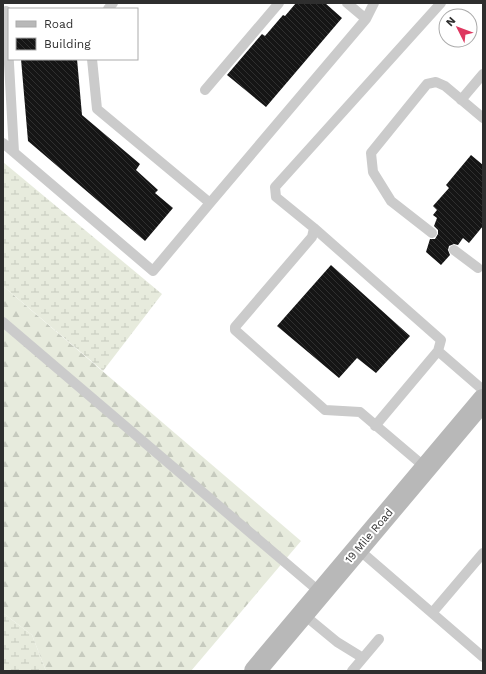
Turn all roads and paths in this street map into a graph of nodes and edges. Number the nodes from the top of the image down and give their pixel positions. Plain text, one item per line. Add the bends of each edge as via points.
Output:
1 (279, 3) edge
2 (347, 3) edge
3 (374, 3) edge
4 (441, 3) edge
5 (4, 13) edge
6 (366, 19) junction
7 (92, 60) edge
8 (483, 74) edge
9 (205, 90) dead end
10 (461, 100) junction
11 (483, 118) edge
12 (3, 143) edge
13 (14, 152) junction
14 (210, 203) junction
15 (314, 228) junction
16 (432, 232) dead end
17 (454, 250) dead end
18 (482, 269) edge
19 (3, 322) edge
20 (438, 351) junction
21 (483, 390) edge
22 (483, 400) edge
23 (375, 426) junction
24 (426, 468) junction
25 (358, 549) junction
26 (483, 553) edge
27 (321, 593) junction
28 (432, 613) junction
29 (303, 614) junction
30 (379, 639) dead end
31 (483, 657) edge
32 (363, 658) junction
33 (255, 671) edge
34 (352, 671) edge

1 - 9 lane
2 - 6 lane
3 - 6 lane
4 - 15 lane via 275,187 276,196
5 - 13 lane
6 - 14 lane
7 - 14 lane via 97,109
8 - 10 lane
10 - 11 lane
10 - 16 lane via 445,86 436,82 427,84 371,153 373,172 391,202
12 - 13 lane
13 - 14 lane via 153,271
15 - 20 lane via 441,340
15 - 23 lane via 312,237 235,330 326,410 360,412
17 - 18 lane
19 - 27 lane
20 - 21 lane
20 - 23 lane
22 - 24 street, 19 Mile Road
23 - 24 lane
24 - 25 street, 19 Mile Road
25 - 27 street, 19 Mile Road
25 - 28 lane
26 - 28 lane
27 - 29 street, 19 Mile Road
28 - 31 lane
29 - 32 lane via 337,642
29 - 33 street, 19 Mile Road
30 - 32 lane
32 - 34 lane

